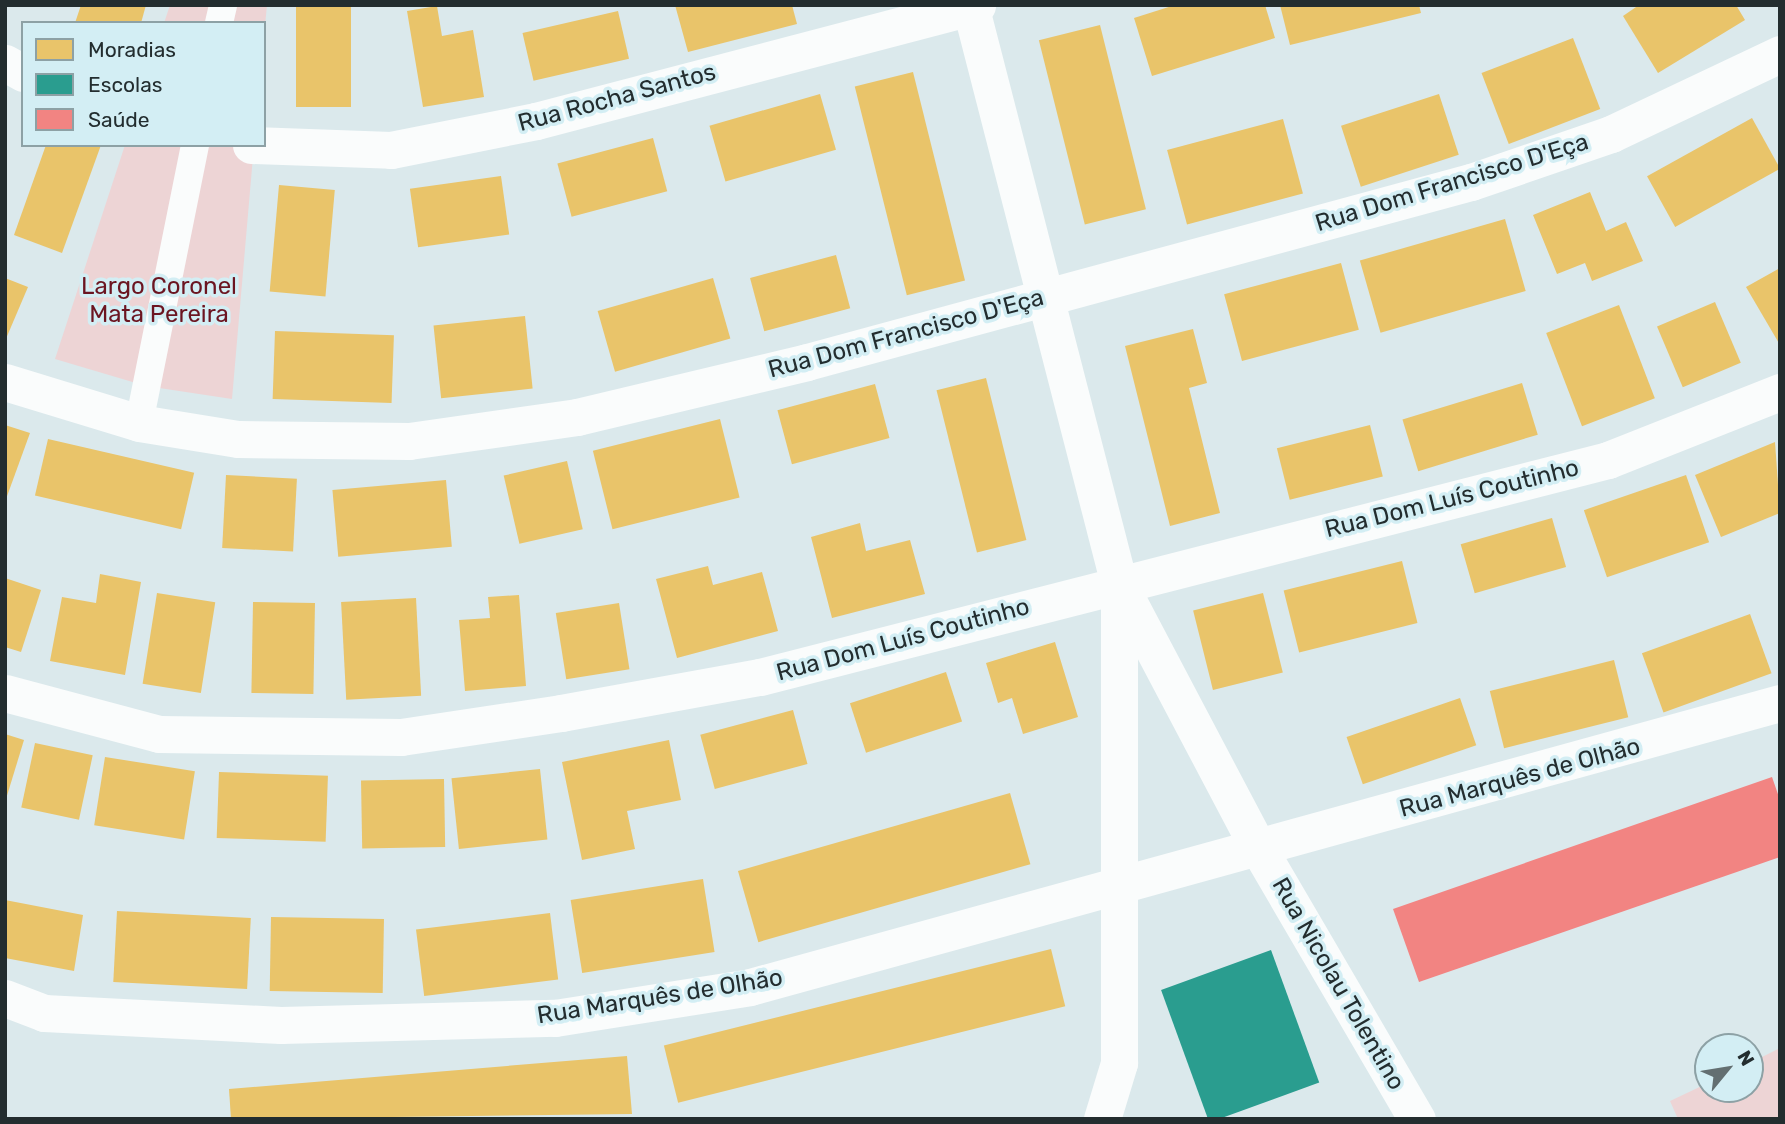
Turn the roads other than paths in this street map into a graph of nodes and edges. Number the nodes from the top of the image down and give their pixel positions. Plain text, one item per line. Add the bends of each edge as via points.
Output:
1 (972, 6) edge
2 (1780, 54) edge
3 (5, 63) edge
4 (21, 72) edge
5 (266, 145) edge
6 (195, 147) edge
7 (1044, 296) junction
8 (5, 382) edge
9 (1780, 392) edge
10 (139, 423) junction
11 (1119, 584) junction
12 (5, 694) edge
13 (1780, 703) edge
14 (1259, 849) junction
15 (1118, 889) junction
16 (5, 998) edge
17 (1102, 1119) edge
18 (1417, 1119) edge

1 - 5 street, Rua Rocha Santos via 536,121 404,147
1 - 7 street
2 - 7 street, Rua Dom Francisco D'Eça via 1611,134 1471,182
3 - 4 street
6 - 10 street
7 - 10 street, Rua Dom Francisco D'Eça via 577,417 409,441 237,439
7 - 11 street
8 - 10 street, Rua Dom Francisco D'Eça
9 - 11 street, Rua Dom Luís Coutinho via 1608,460
11 - 12 street, Rua Dom Luís Coutinho via 760,677 401,737 159,734
11 - 14 street
11 - 15 street
13 - 14 street, Rua Marquês de Olhão
14 - 15 street, Rua Marquês de Olhão
14 - 18 street, Rua Nicolau Tolentino
15 - 16 street, Rua Marquês de Olhão via 750,987 555,1018 210,1023 44,1013
15 - 17 street via 1119,1063

